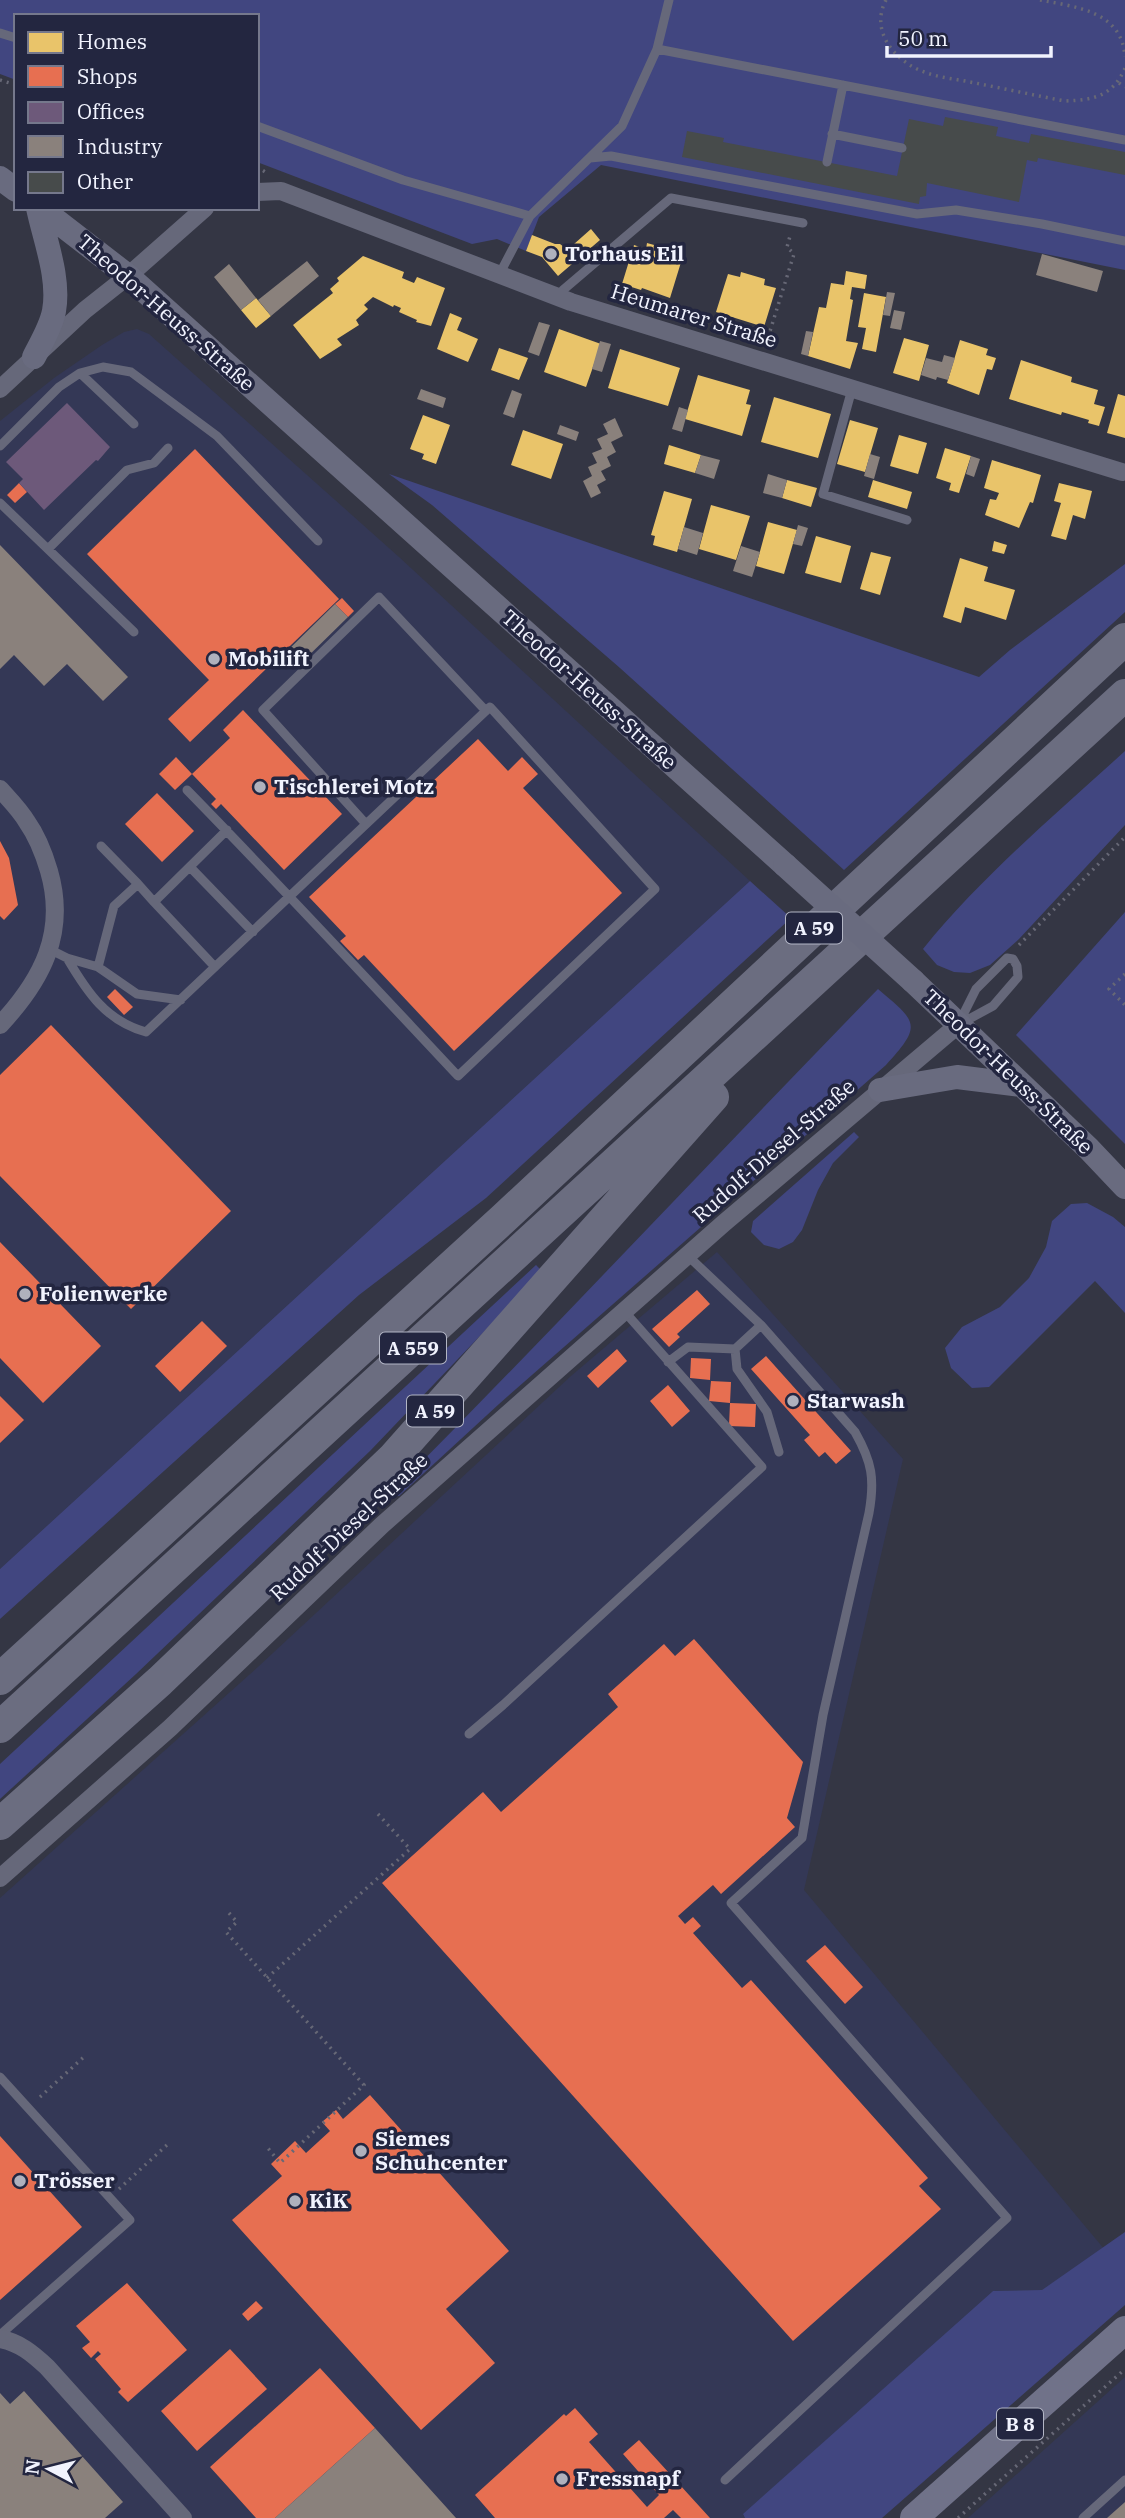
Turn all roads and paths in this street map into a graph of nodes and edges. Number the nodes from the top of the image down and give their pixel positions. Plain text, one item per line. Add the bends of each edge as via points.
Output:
1 (668, 0) edge
2 (886, 0) edge
3 (1040, 0) edge
4 (657, 49) junction
5 (1125, 57) edge
6 (1125, 68) edge
7 (1119, 83) junction
8 (843, 85) junction
9 (1125, 88) edge
10 (259, 126) edge
11 (832, 134) junction
12 (1125, 141) edge
13 (902, 148) dead end
14 (590, 158) junction
15 (827, 162) dead end
16 (259, 192) edge
17 (39, 210) edge
18 (42, 210) edge
19 (203, 210) edge
20 (530, 216) junction
21 (798, 222) joint
22 (1125, 242) edge
23 (500, 273) junction
24 (128, 276) junction
25 (560, 297) junction
26 (34, 357) junction
27 (761, 360) junction
28 (80, 373) junction
29 (852, 388) junction
30 (0, 389) edge
31 (134, 424) dead end
32 (0, 446) edge
33 (167, 448) dead end
34 (1122, 472) dead end
35 (0, 503) edge
36 (907, 520) dead end
37 (318, 541) dead end
38 (48, 549) junction
39 (134, 632) dead end
40 (1125, 639) edge
41 (1125, 695) edge
42 (486, 710) junction
43 (0, 789) edge
44 (187, 790) dead end
45 (366, 824) junction
46 (227, 830) junction
47 (1125, 837) edge
48 (102, 846) dead end
49 (190, 867) junction
50 (138, 884) junction
51 (290, 897) junction
52 (154, 902) junction
53 (253, 932) junction
54 (49, 949) junction
55 (67, 958) junction
56 (1007, 958) junction
57 (97, 967) junction
58 (215, 967) junction
59 (825, 970) junction
60 (1125, 974) edge
61 (181, 1000) junction
62 (1125, 1005) edge
63 (0, 1025) edge
64 (958, 1026) junction
65 (1021, 1085) junction
66 (880, 1090) junction
67 (1125, 1187) edge
68 (688, 1256) junction
69 (624, 1311) junction
70 (761, 1325) junction
71 (736, 1349) junction
72 (668, 1362) junction
73 (779, 1452) dead end
74 (0, 1679) edge
75 (0, 1727) edge
76 (469, 1734) dead end
77 (376, 1813) dead end
78 (0, 1824) edge
79 (0, 1878) edge
80 (229, 1913) dead end
81 (267, 1978) junction
82 (86, 2055) dead end
83 (0, 2077) edge
84 (28, 2108) junction
85 (168, 2144) dead end
86 (267, 2147) dead end
87 (110, 2198) junction
88 (1125, 2330) edge
89 (0, 2337) edge
90 (1125, 2369) edge
91 (725, 2480) dead end
92 (1125, 2480) edge
93 (183, 2518) edge
94 (914, 2518) edge
95 (958, 2518) edge
96 (1083, 2518) edge

1 - 4 lane
2 - 7 path via 880,11 880,28 886,44 925,73 1065,102 1084,101
3 - 5 path via 1090,10 1106,19 1116,30
4 - 8 lane
4 - 14 lane via 622,126
6 - 7 path
7 - 9 path
8 - 11 lane
8 - 12 lane
10 - 20 lane via 403,180
11 - 13 lane
11 - 15 lane
14 - 20 lane
14 - 22 lane via 611,156 917,214 956,210
16 - 23 street, Heumarer Straße via 281,191
17 - 26 main road via 55,300
18 - 24 main road, Theodor-Heuss-Straße
19 - 24 street
20 - 23 lane
21 - 25 lane via 671,198
21 - 27 path via 788,247 794,254
23 - 25 street, Heumarer Straße
24 - 26 street
24 - 64 main road, Theodor-Heuss-Straße, bridge
25 - 27 street, Heumarer Straße
26 - 30 street
27 - 29 street, Heumarer Straße
28 - 31 lane
28 - 32 lane via 59,387
28 - 37 lane via 103,367 131,372 217,436
29 - 34 street, Heumarer Straße
29 - 36 lane via 823,494
33 - 38 lane via 153,463 127,470
35 - 38 lane
38 - 39 lane
40 - 74 highway, A 59
41 - 59 highway, A 59
42 - 45 lane
42 - 45 lane via 379,597 263,710
42 - 51 lane via 489,707 655,889 457,1076
43 - 54 street via 28,822 44,854 54,889 55,926
44 - 46 lane
45 - 51 lane
46 - 49 lane
46 - 51 lane
47 - 56 path
48 - 50 lane
49 - 52 lane
49 - 53 lane
50 - 52 lane
50 - 57 lane via 114,906
51 - 53 lane
52 - 58 lane
53 - 58 lane
54 - 55 lane
54 - 63 street via 26,995
55 - 57 lane
55 - 61 lane via 88,993 128,1027 146,1032
56 - 64 lane via 976,989
56 - 64 lane via 1013,959 1018,977 993,1006
57 - 61 lane via 136,994
58 - 61 lane
59 - 75 highway, A 559
59 - 78 highway, A 59 via 393,1458 160,1681
60 - 62 path via 1109,989
64 - 65 main road, Theodor-Heuss-Straße
64 - 66 street, Rudolf-Diesel-Straße
65 - 66 main road via 957,1077
65 - 67 main road, Theodor-Heuss-Straße
66 - 68 street, Rudolf-Diesel-Straße
68 - 69 street, Rudolf-Diesel-Straße
68 - 70 lane
69 - 72 lane
69 - 79 street, Rudolf-Diesel-Straße via 382,1525 170,1728
70 - 71 lane
70 - 91 lane via 855,1432 872,1469 873,1491 822,1715 802,1838 731,1903 1007,2218
71 - 72 lane via 688,1347
71 - 73 lane via 737,1369 767,1412
72 - 76 lane via 762,1467
77 - 81 path via 410,1849
80 - 81 path via 237,1922 226,1932
81 - 86 path via 364,2085 280,2163
82 - 84 path
83 - 84 lane
84 - 87 lane
85 - 87 path
87 - 89 lane via 130,2220
88 - 94 main road, B 8
89 - 93 street via 32,2352
90 - 95 path
92 - 96 lane

